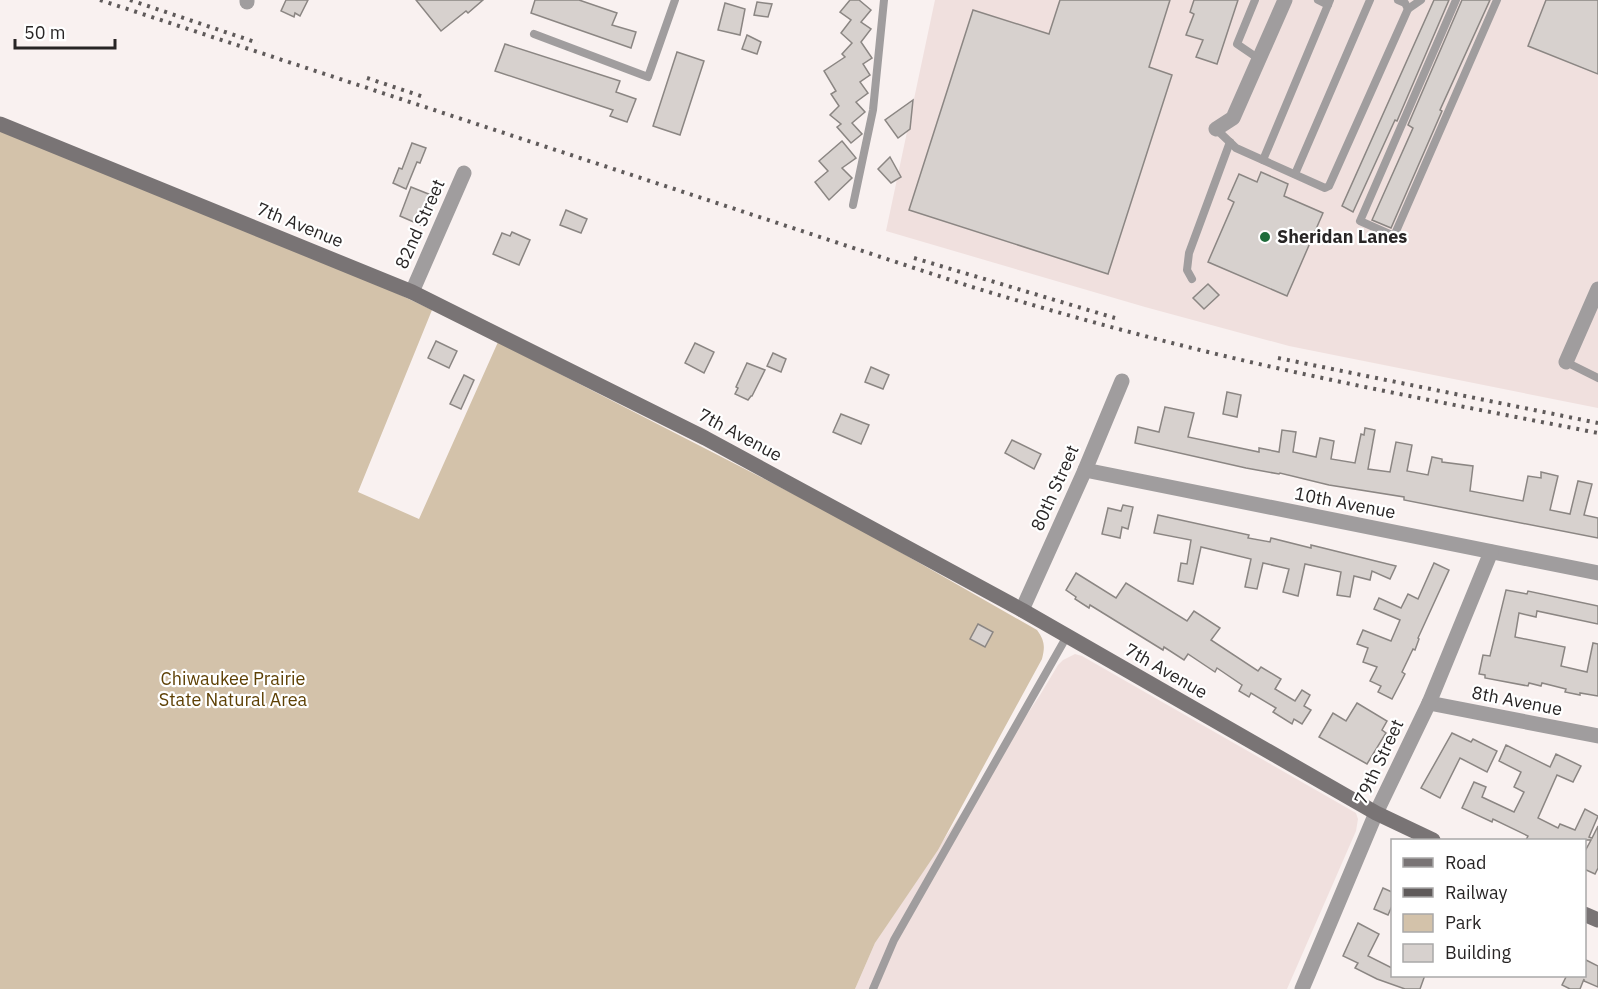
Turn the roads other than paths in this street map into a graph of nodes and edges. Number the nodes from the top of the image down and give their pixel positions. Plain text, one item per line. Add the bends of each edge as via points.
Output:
1 (675, 0) edge
2 (884, 0) edge
3 (1255, 0) edge
4 (1285, 0) edge
5 (1318, 0) edge
6 (1370, 0) edge
7 (1398, 0) edge
8 (1421, 0) edge
9 (1456, 0) edge
10 (1497, 0) edge
11 (1329, 2) edge
12 (1408, 9) junction
13 (534, 34) dead end
14 (1259, 59) junction
15 (0, 124) edge
16 (1215, 129) joint
17 (1230, 142) junction
18 (1263, 160) junction
19 (465, 172) dead end
20 (1295, 174) junction
21 (853, 205) dead end
22 (1192, 279) dead end
23 (1598, 290) edge
24 (412, 292) junction
25 (1566, 362) joint
26 (1598, 378) edge
27 (1122, 381) dead end
28 (1085, 470) junction
29 (1491, 552) junction
30 (1598, 573) edge
31 (1022, 610) junction
32 (1067, 636) junction
33 (1429, 703) junction
34 (1598, 736) edge
35 (1376, 813) junction
36 (1430, 839) edge
37 (1305, 988) edge
38 (873, 989) edge

1 - 13 lane via 648,77
2 - 21 lane via 873,110
3 - 14 lane via 1237,44
4 - 14 street
5 - 11 lane
6 - 20 lane
7 - 12 lane
8 - 12 lane
9 - 10 lane via 1360,221 1394,236
11 - 18 lane
12 - 20 lane via 1329,186 1325,188
14 - 16 street via 1233,118
15 - 24 street, 7th Avenue
16 - 17 lane
17 - 18 lane
17 - 22 lane via 1189,253 1187,270
18 - 20 lane
19 - 24 street, 82nd Street
23 - 25 street
24 - 31 street, 7th Avenue via 727,449
25 - 26 lane
27 - 28 street, 80th Street
28 - 29 street, 10th Avenue
28 - 31 street, 80th Street
29 - 30 street, 10th Avenue
29 - 33 street, 79th Street
31 - 32 street, 7th Avenue
32 - 35 street, 7th Avenue
32 - 38 lane via 894,940
33 - 34 street, 8th Avenue
33 - 35 street, 79th Street
35 - 36 street, 7th Avenue
35 - 37 street, 79th Street

